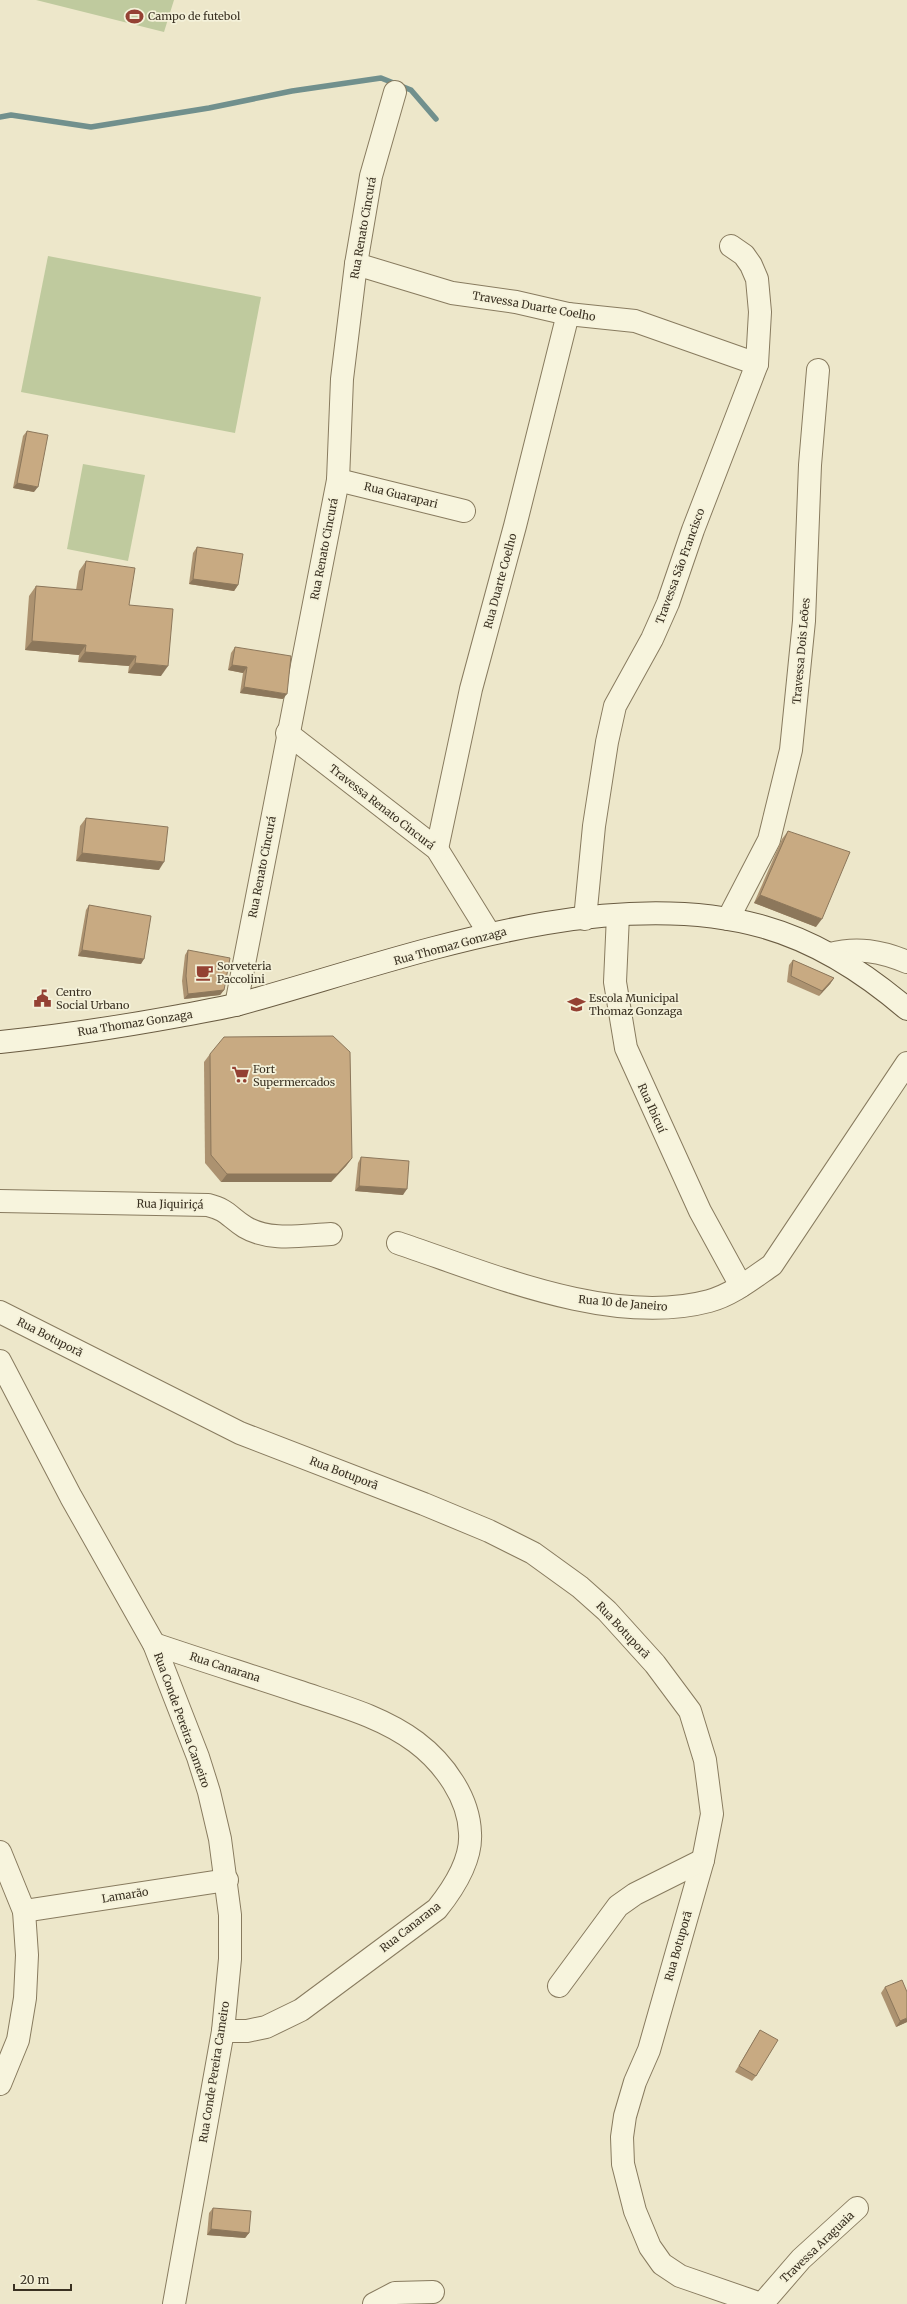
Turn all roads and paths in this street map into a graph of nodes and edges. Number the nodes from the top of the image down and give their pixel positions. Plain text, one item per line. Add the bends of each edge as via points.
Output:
1 (395, 92) dead end
2 (731, 246) dead end
3 (356, 264) junction
4 (568, 314) junction
5 (758, 364) junction
6 (818, 370) dead end
7 (338, 480) junction
8 (464, 511) dead end
9 (287, 733) junction
10 (437, 849) junction
11 (618, 915) junction
12 (585, 918) junction
13 (728, 919) junction
14 (489, 933) junction
15 (830, 954) junction
16 (907, 962) edge
17 (236, 1005) junction
18 (907, 1009) edge
19 (0, 1042) edge
20 (907, 1063) edge
21 (0, 1201) edge
22 (331, 1234) dead end
23 (398, 1243) dead end
24 (741, 1286) junction
25 (0, 1312) edge
26 (0, 1361) edge
27 (154, 1644) junction
28 (0, 1852) edge
29 (703, 1860) junction
30 (227, 1880) junction
31 (24, 1911) junction
32 (559, 1986) dead end
33 (223, 2032) junction
34 (0, 2084) edge
35 (857, 2208) dead end
36 (680, 2276) joint
37 (432, 2292) dead end
38 (174, 2304) edge
39 (374, 2304) edge
40 (762, 2304) edge

1 - 3 street, Rua Renato Cincurá via 372,176
2 - 5 street, Travessa São Francisco via 744,255 757,279 760,312
3 - 4 street, Travessa Duarte Coelho via 452,293 516,302
3 - 7 street, Rua Renato Cincurá via 342,379
4 - 5 street, Travessa Duarte Coelho via 635,321
4 - 10 street, Rua Duarte Coelho via 515,526 470,689
5 - 12 street, Travessa São Francisco via 693,530 668,603 652,639 615,706 606,742 594,826
6 - 13 street, Travessa Dois Leões via 810,465 804,621 791,750 770,840
7 - 8 street, Rua Guarapari
7 - 9 street, Rua Renato Cincurá
9 - 10 street, Travessa Renato Cincurá
9 - 17 street, Rua Renato Cincurá
10 - 14 street, Travessa Renato Cincurá
11 - 12 street, Rua Thomaz Gonzaga
11 - 13 street, Rua Thomaz Gonzaga via 692,915
11 - 24 street, Rua Ibicuí via 616,982 626,1048 700,1211
12 - 14 street, Rua Thomaz Gonzaga
13 - 15 street, Rua Thomaz Gonzaga via 764,927 806,942
14 - 17 street, Rua Thomaz Gonzaga
15 - 16 street via 847,950 866,950
15 - 18 street, Rua Thomaz Gonzaga via 889,993
17 - 19 street, Rua Thomaz Gonzaga via 123,1026
20 - 24 street, Rua 10 de Janeiro via 772,1265
21 - 22 street, Rua Jiquiriçá via 208,1205 222,1209 258,1233 274,1236
23 - 24 street, Rua 10 de Janeiro via 537,1290 572,1299 672,1308 711,1301
25 - 29 street, Rua Botuporã via 240,1433 489,1531 533,1553 580,1587 607,1611 655,1664 690,1711 705,1760 712,1814
26 - 27 street, Rua Conde Pereira Cameiro via 71,1497
27 - 30 street, Rua Conde Pereira Cameiro via 183,1716 209,1792
27 - 33 street, Rua Canarana via 354,1710 387,1724 417,1742 434,1758 450,1777 467,1814 470,1834 465,1860 450,1893 436,1909 296,2014 266,2027
28 - 31 street
29 - 32 street via 635,1894 618,1906
29 - 36 street, Rua Botuporã via 648,2050 635,2082 622,2137 623,2164 635,2211 650,2247 662,2264
30 - 31 street, Lamarão
30 - 33 street, Rua Conde Pereira Cameiro via 230,1959
31 - 34 street via 27,1955 25,1998 18,2040
33 - 38 street, Rua Conde Pereira Cameiro
35 - 40 street, Travessa Araguaia via 801,2259
36 - 40 street, Travessa Araguaia
37 - 39 street via 395,2293

